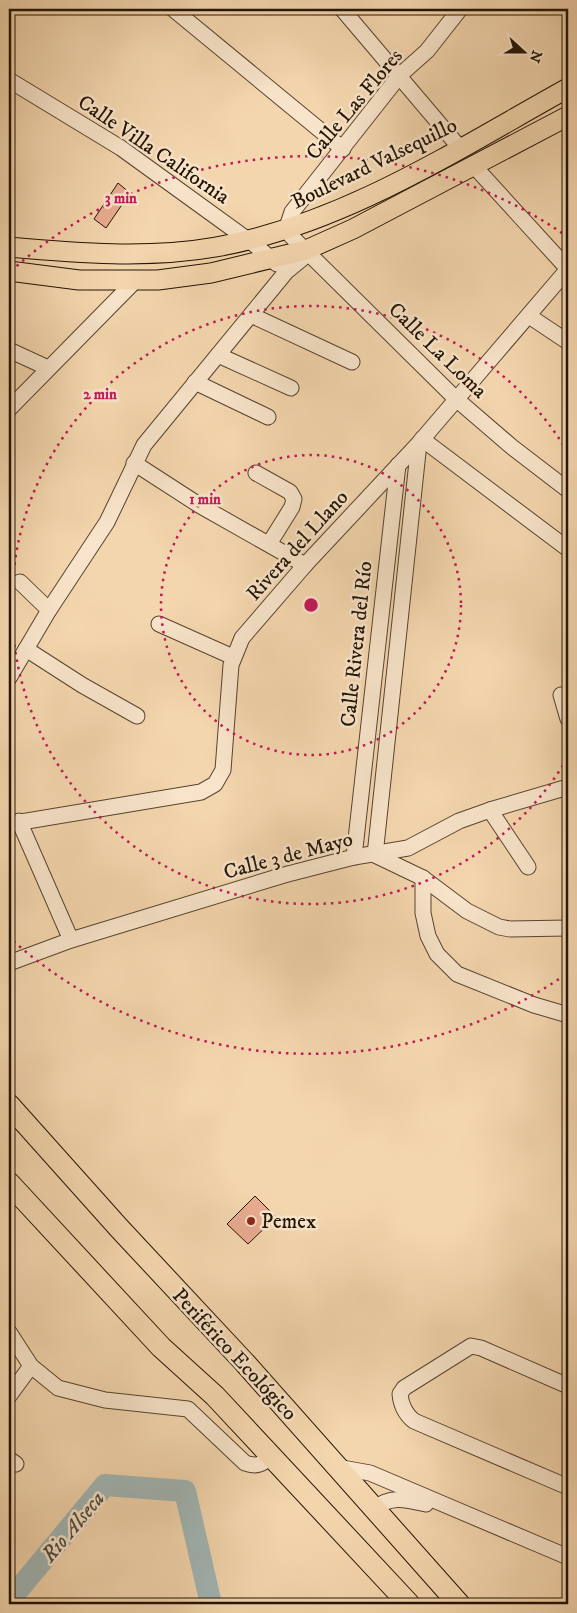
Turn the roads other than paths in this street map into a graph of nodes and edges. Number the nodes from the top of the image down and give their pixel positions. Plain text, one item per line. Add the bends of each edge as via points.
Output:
1 (172, 9) edge
2 (342, 9) edge
3 (460, 9) edge
4 (400, 75) junction
5 (9, 80) edge
6 (568, 88) edge
7 (568, 116) edge
8 (460, 148) junction
9 (343, 149) junction
10 (474, 166) junction
11 (288, 230) junction
12 (248, 240) junction
13 (9, 247) edge
14 (307, 251) junction
15 (271, 259) junction
16 (568, 269) edge
17 (9, 272) edge
18 (286, 272) junction
19 (134, 282) junction
20 (251, 315) junction
21 (529, 316) junction
22 (568, 342) edge
23 (9, 350) edge
24 (218, 354) junction
25 (352, 362) dead end
26 (48, 368) junction
27 (196, 382) junction
28 (291, 388) dead end
29 (455, 398) junction
30 (9, 409) edge
31 (268, 418) dead end
32 (420, 441) junction
33 (134, 463) junction
34 (398, 465) junction
35 (256, 473) dead end
36 (568, 490) edge
37 (269, 544) junction
38 (568, 549) edge
39 (305, 565) junction
40 (20, 582) dead end
41 (381, 604) junction
42 (401, 607) junction
43 (49, 610) junction
44 (159, 624) dead end
45 (26, 648) junction
46 (233, 657) junction
47 (9, 678) edge
48 (561, 695) dead end
49 (137, 716) dead end
50 (568, 719) edge
51 (366, 746) junction
52 (386, 748) junction
53 (568, 788) edge
54 (490, 810) junction
55 (14, 823) edge
56 (375, 855) junction
57 (354, 857) junction
58 (528, 867) dead end
59 (422, 878) junction
60 (568, 928) edge
61 (71, 940) junction
62 (9, 963) edge
63 (568, 1015) edge
64 (9, 1105) edge
65 (9, 1182) edge
66 (9, 1332) edge
67 (31, 1366) junction
68 (568, 1386) edge
69 (9, 1396) edge
70 (271, 1456) junction
71 (337, 1467) junction
72 (568, 1488) edge
73 (373, 1509) junction
74 (464, 1512) junction
75 (568, 1557) edge
76 (409, 1604) edge
77 (459, 1604) edge

1 - 9 street
2 - 4 street
3 - 4 street, Calle Las Flores via 427,51
4 - 8 street
4 - 9 street, Calle Las Flores
5 - 12 street, Calle Villa California via 121,148
6 - 8 main road, Boulevard Valsequillo
7 - 10 main road
8 - 11 main road, Boulevard Valsequillo via 345,207
9 - 11 street, Calle Las Flores via 292,212
10 - 14 main road
10 - 16 street
11 - 12 main road, Boulevard Valsequillo
11 - 14 street, Calle La Loma
12 - 13 main road, Boulevard Valsequillo via 213,247 130,254
12 - 15 street, Calle Villa California
14 - 15 main road
14 - 18 street
14 - 29 street, Calle La Loma
15 - 18 street, Calle Villa California
15 - 19 main road via 193,276
16 - 21 street
17 - 19 main road via 64,279
18 - 20 street
19 - 26 street
20 - 24 street
20 - 25 street
21 - 22 street
21 - 29 street
23 - 26 street
24 - 27 street
24 - 28 street
26 - 30 street
27 - 31 street
27 - 33 street via 155,429
29 - 32 street
29 - 36 street, Calle La Loma
32 - 34 street
32 - 38 street
32 - 42 street, Calle Rivera del Río
33 - 37 street via 199,505
33 - 43 street via 107,522
34 - 39 street, Rivera del Llano
34 - 41 street, Calle Rivera del Río
35 - 37 street via 290,492 294,499 292,508
37 - 39 street
39 - 46 street, Rivera del Llano via 242,638
40 - 43 street
41 - 42 street
41 - 51 street, Calle Rivera del Río
42 - 52 street, Calle Rivera del Río
43 - 45 street
44 - 46 street
45 - 47 street
45 - 49 street
46 - 55 street via 223,770 209,789
48 - 50 street
51 - 52 street
51 - 57 street, Calle Rivera del Río
52 - 56 street, Calle Rivera del Río
53 - 54 street
54 - 56 street via 460,821 408,848
54 - 58 street
55 - 61 street
56 - 57 street, Calle 3 de Mayo
56 - 59 street, Calle 3 de Mayo
57 - 61 street, Calle 3 de Mayo
59 - 60 street, Calle 3 de Mayo via 467,911 498,927
59 - 63 street via 423,913 428,936 437,954 457,974
61 - 62 street, Calle 3 de Mayo
64 - 71 highway, Periférico Ecológico
65 - 70 highway, Periférico Ecológico via 161,1347 192,1373
66 - 67 street
67 - 69 street
67 - 70 street via 58,1388 77,1394 188,1409 244,1463 264,1464
68 - 72 street via 471,1346 404,1388 400,1394 401,1404 414,1420
70 - 76 highway, Periférico Ecológico
71 - 73 highway, Periférico Ecológico
71 - 74 street via 370,1473
73 - 74 street via 387,1500 398,1498
73 - 77 highway, Periférico Ecológico
74 - 75 street

